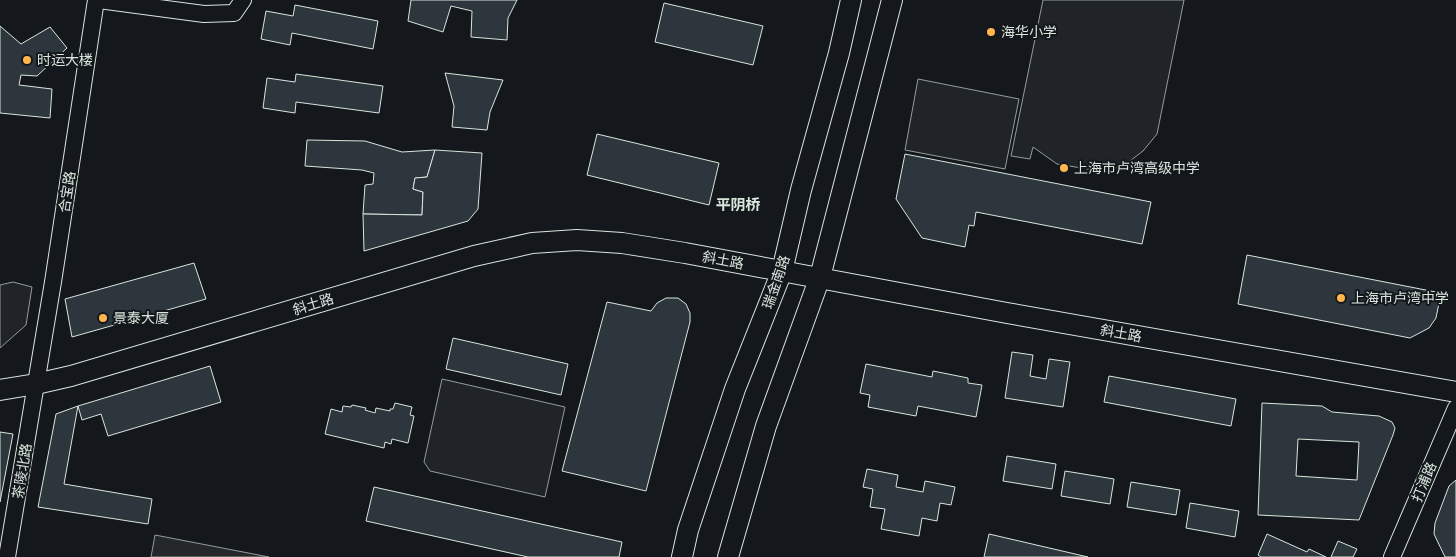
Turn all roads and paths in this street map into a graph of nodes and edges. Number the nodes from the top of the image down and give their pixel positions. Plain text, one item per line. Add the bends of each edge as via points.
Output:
1 (98, 0) edge
2 (244, 0) edge
3 (850, 0) edge
4 (892, 0) edge
5 (782, 271) junction
6 (820, 277) junction
7 (36, 384) junction
8 (0, 390) edge
9 (1456, 392) edge
10 (1456, 408) edge
11 (7, 557) edge
12 (682, 557) edge
13 (728, 557) edge
14 (1392, 557) edge

1 - 2 street via 204,14 234,13
1 - 7 street, 合宝路
3 - 5 main road, 瑞金南路
4 - 6 main road
5 - 6 main road, 斜土路
5 - 7 main road, 斜土路 via 622,243 577,240 532,243 474,256
5 - 12 main road, 瑞金南路 via 735,389
6 - 9 main road, 斜土路
6 - 13 main road via 766,426
7 - 8 main road, 斜土路
7 - 11 street, 茶陵北路
10 - 14 street, 打浦路

